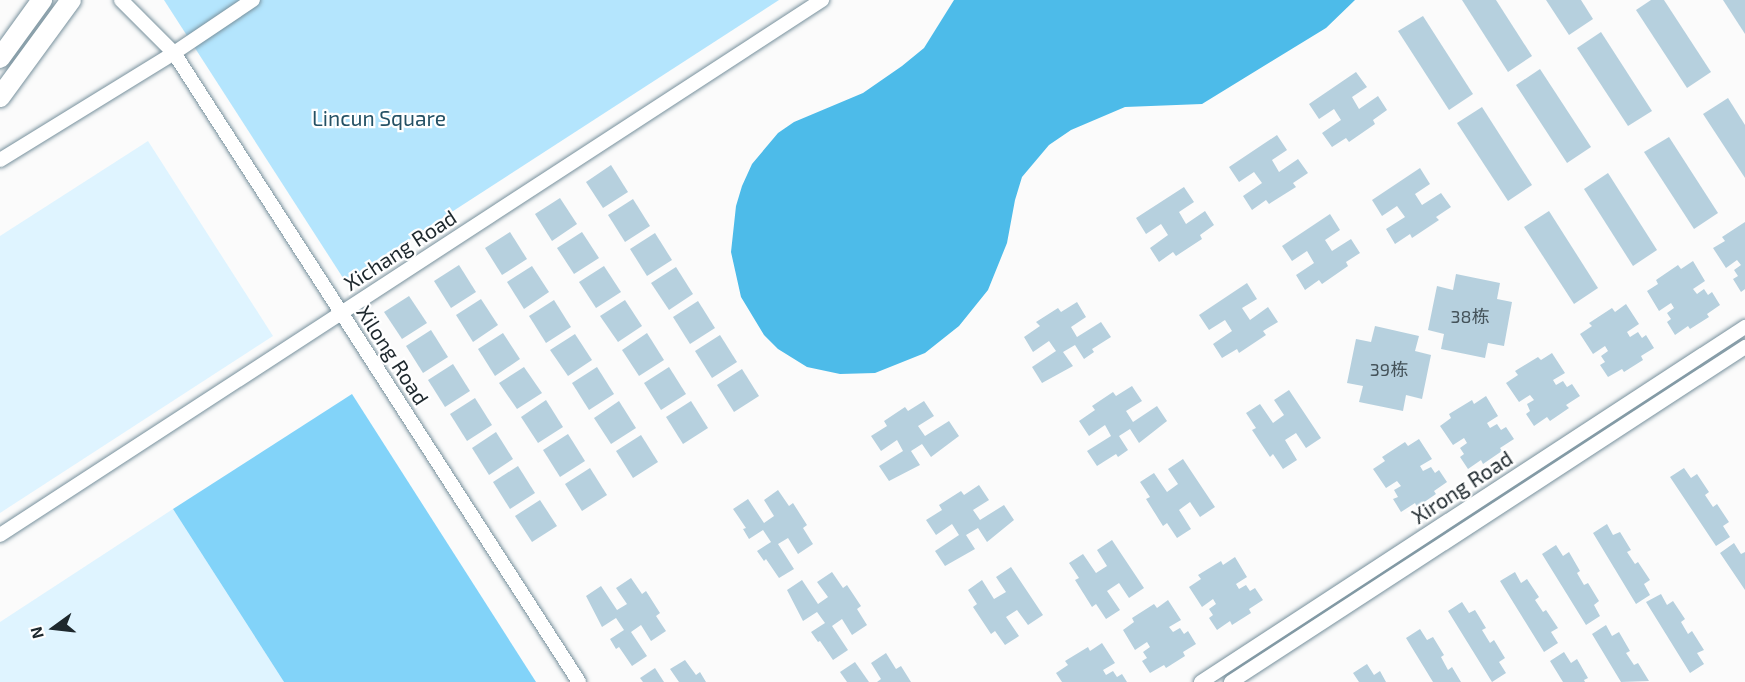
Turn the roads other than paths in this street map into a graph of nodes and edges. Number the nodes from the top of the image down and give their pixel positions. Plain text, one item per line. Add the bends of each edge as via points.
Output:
1 (42, 0) edge
2 (71, 0) edge
3 (121, 0) edge
4 (254, 0) edge
5 (822, 0) edge
6 (4, 45) edge
7 (174, 53) junction
8 (0, 97) edge
9 (0, 159) edge
10 (341, 313) junction
11 (1745, 327) edge
12 (1745, 347) edge
13 (0, 535) edge
14 (579, 682) edge
15 (1201, 682) edge
16 (1231, 682) edge

1 - 6 main road
2 - 8 main road
3 - 7 street, Xilong Road
4 - 7 street
5 - 10 street, Xichang Road
7 - 9 street
7 - 10 street, Xilong Road
10 - 13 street, Xichang Road
10 - 14 street, Xilong Road
11 - 15 street, Xirong Road
12 - 16 street, Xirong Road

